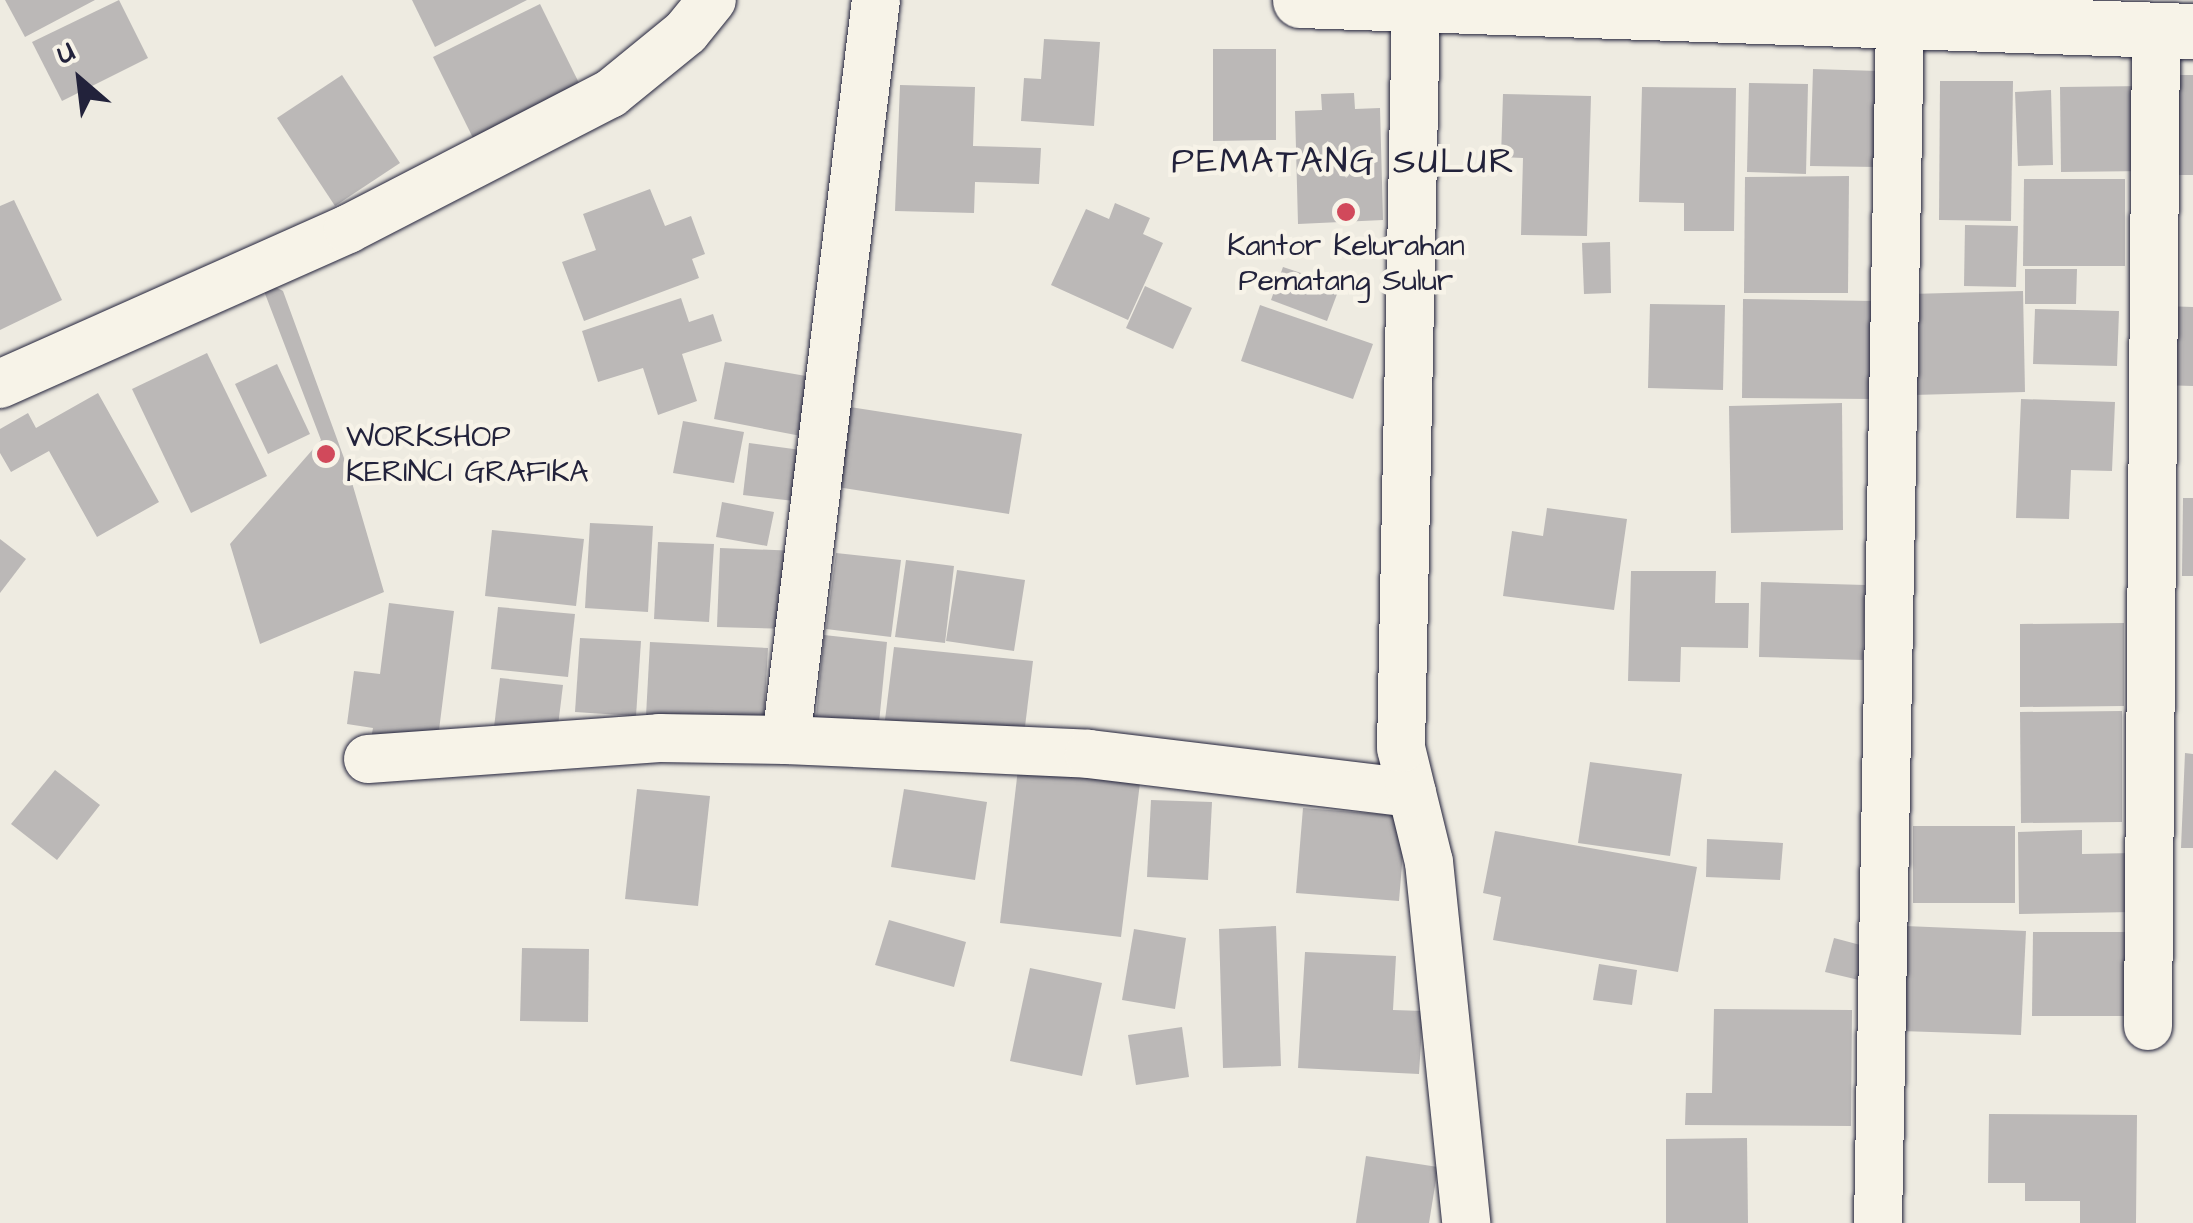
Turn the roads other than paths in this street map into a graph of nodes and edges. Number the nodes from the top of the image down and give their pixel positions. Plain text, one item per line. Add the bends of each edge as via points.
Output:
1 (712, 0) edge
2 (876, 0) edge
3 (1300, 0) edge
4 (1416, 8) junction
5 (1900, 18) junction
6 (2174, 30) edge
7 (0, 384) edge
8 (786, 740) junction
9 (368, 759) dead end
10 (1412, 793) junction
11 (2148, 1026) dead end
12 (1466, 1223) edge
13 (1878, 1223) edge

1 - 7 street via 686,32 610,94 348,229
2 - 8 street
3 - 4 street
4 - 5 street
4 - 10 street via 1401,748
5 - 6 street
5 - 13 street
6 - 11 street
8 - 9 street via 659,738
8 - 10 street via 1088,754
10 - 12 street via 1430,862

